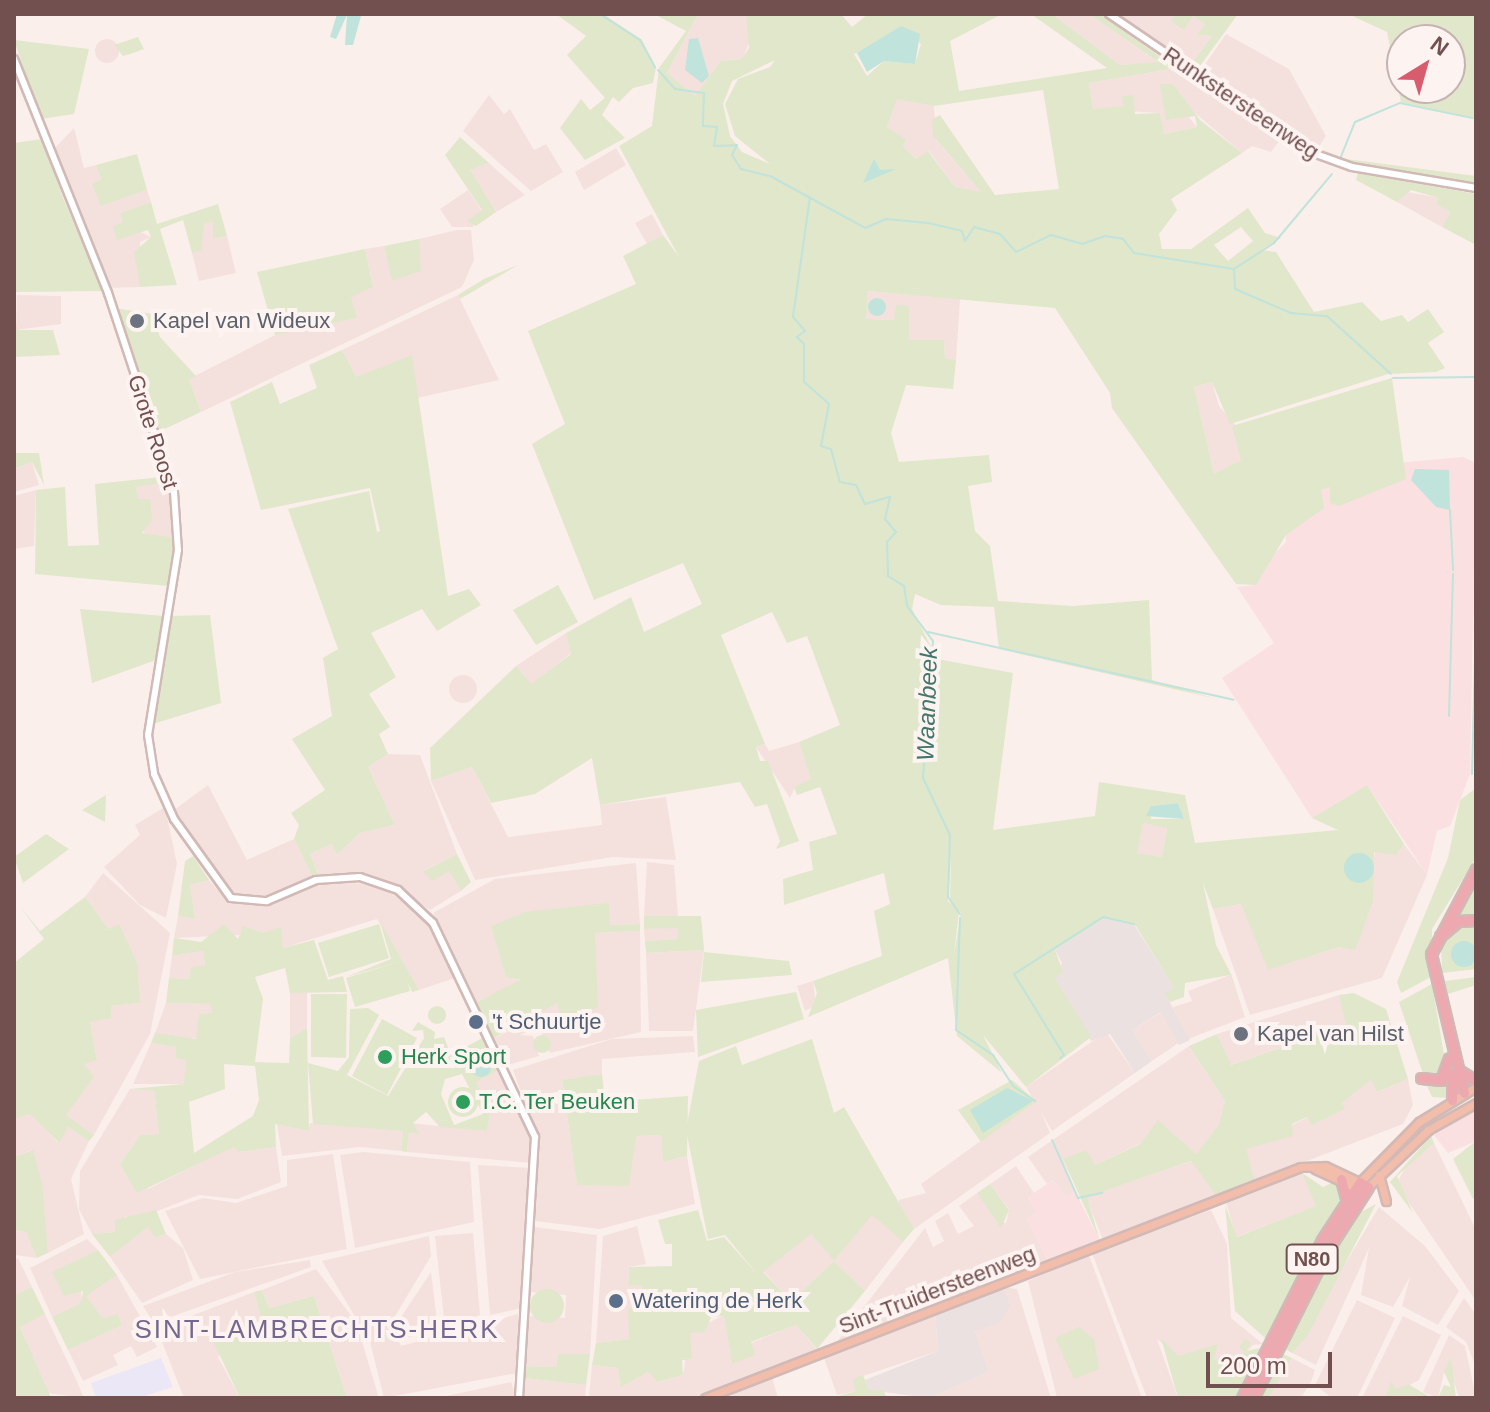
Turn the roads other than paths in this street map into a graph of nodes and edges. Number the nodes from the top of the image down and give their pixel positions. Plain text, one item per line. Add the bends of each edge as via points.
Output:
1 (1109, 14) edge
2 (14, 59) edge
3 (1476, 188) edge
4 (1476, 869) edge
5 (1476, 920) edge
6 (1437, 980) junction
7 (1450, 1055) junction
8 (1460, 1071) junction
9 (1421, 1078) dead end
10 (1476, 1081) edge
11 (1470, 1090) edge
12 (1452, 1100) junction
13 (1475, 1104) edge
14 (1375, 1172) junction
15 (1343, 1177) junction
16 (1362, 1188) junction
17 (1347, 1201) junction
18 (1386, 1201) dead end
19 (1278, 1336) junction
20 (1269, 1355) junction
21 (519, 1398) edge
22 (705, 1398) edge
23 (1242, 1398) edge
24 (1253, 1398) edge

1 - 3 street, Runkstersteenweg via 1313,153 1352,167
2 - 21 street, Grote Roost via 108,293 171,480 178,550 148,735 151,765 174,819 231,898 267,901 316,880 360,877 398,890 433,923 535,1137
4 - 6 highway via 1436,933
5 - 6 highway via 1442,932
6 - 7 highway
6 - 8 highway
7 - 9 highway via 1441,1080
7 - 11 highway
7 - 12 highway
8 - 10 highway
8 - 11 highway
11 - 12 main road, N80
11 - 13 main road
12 - 14 main road, N80
13 - 14 main road, N80 via 1428,1130
14 - 15 main road
14 - 16 main road, N80
14 - 18 main road
15 - 16 main road, Sint-Truidersteenweg
15 - 17 highway
15 - 22 main road, Sint-Truidersteenweg via 1302,1170
16 - 17 highway, N80
16 - 19 highway, N80
17 - 19 highway, N80
19 - 20 highway, N80
20 - 23 highway, N80
20 - 24 highway, N80

